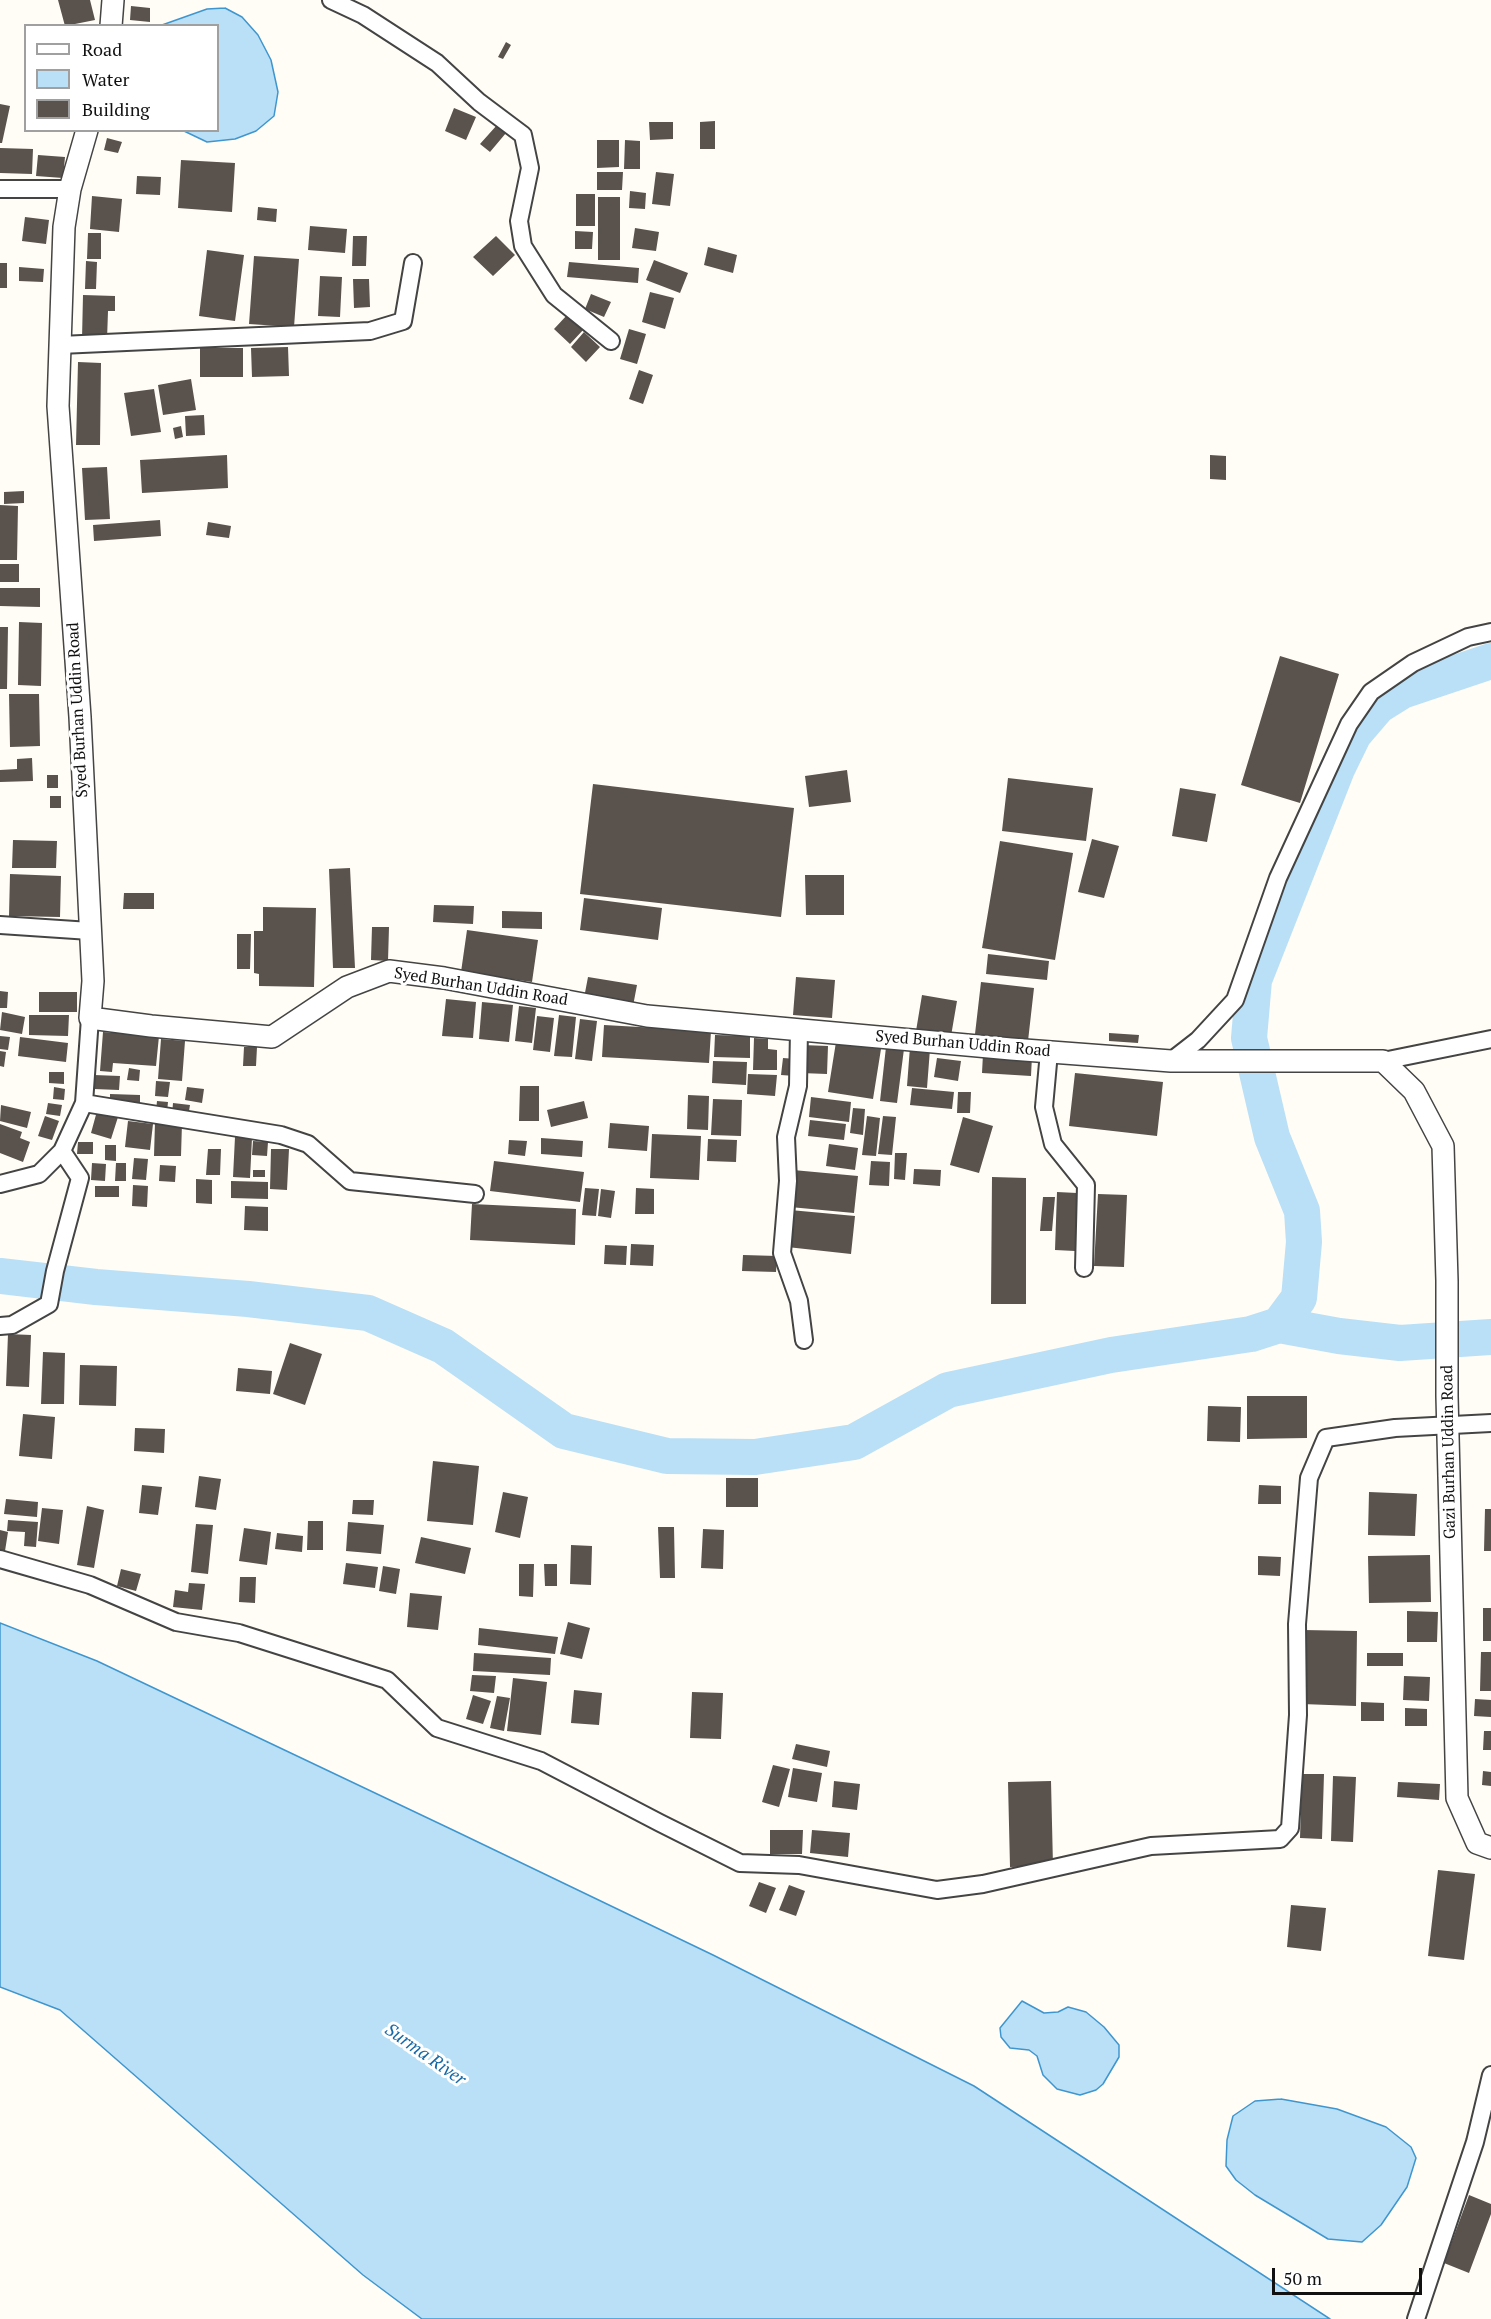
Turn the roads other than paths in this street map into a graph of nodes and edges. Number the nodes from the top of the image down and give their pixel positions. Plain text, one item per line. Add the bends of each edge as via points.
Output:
1 (113, 0) edge
2 (332, 0) edge
3 (111, 24) edge
4 (86, 132) edge
5 (0, 189) edge
6 (70, 189) junction
7 (413, 263) dead end
8 (611, 341) dead end
9 (60, 345) junction
10 (1491, 632) edge
11 (0, 925) edge
12 (90, 931) junction
13 (90, 1018) junction
14 (799, 1030) junction
15 (1491, 1039) edge
16 (1049, 1052) junction
17 (1179, 1061) junction
18 (1383, 1061) junction
19 (84, 1103) junction
20 (62, 1151) junction
21 (0, 1184) edge
22 (475, 1194) dead end
23 (1084, 1268) dead end
24 (0, 1326) edge
25 (804, 1340) dead end
26 (1491, 1423) edge
27 (1447, 1424) junction
28 (0, 1559) edge
29 (1491, 1848) edge
30 (1491, 2076) edge
31 (1416, 2319) edge

1 - 3 street
2 - 8 street via 363,15 437,63 523,135 530,168 519,221 523,246 554,295
4 - 6 street, Syed Burhan Uddin Road
5 - 6 street
6 - 9 street, Syed Burhan Uddin Road via 64,227
7 - 9 street via 403,321 370,332
9 - 12 street, Syed Burhan Uddin Road via 58,406 80,717
10 - 17 street via 1468,637 1413,663 1371,692 1349,724 1278,878 1235,1000
11 - 12 street
12 - 13 street, Syed Burhan Uddin Road
13 - 14 street, Syed Burhan Uddin Road via 272,1037 347,987 389,971 647,1016
13 - 19 street
14 - 16 street, Syed Burhan Uddin Road
14 - 25 street via 798,1086 786,1137 788,1181 782,1253 799,1301
15 - 18 street
16 - 17 street, Syed Burhan Uddin Road
16 - 23 street via 1044,1107 1053,1144 1086,1185
17 - 18 street, Syed Burhan Uddin Road
18 - 27 street, Gazi Burhan Uddin Road via 1414,1091 1443,1146
19 - 20 street
19 - 22 street via 290,1138 308,1144 350,1181
20 - 21 street via 39,1174
20 - 24 street via 80,1178 49,1304 12,1325
26 - 27 street
27 - 28 street via 1326,1438 1309,1478 1297,1624 1298,1715 1290,1828 1280,1839 1151,1846 983,1884 937,1890 799,1865 741,1863 541,1761 437,1728 387,1680 239,1633 176,1622 90,1585
27 - 29 street, Gazi Burhan Uddin Road via 1457,1798 1477,1843
30 - 31 street via 1475,2142

